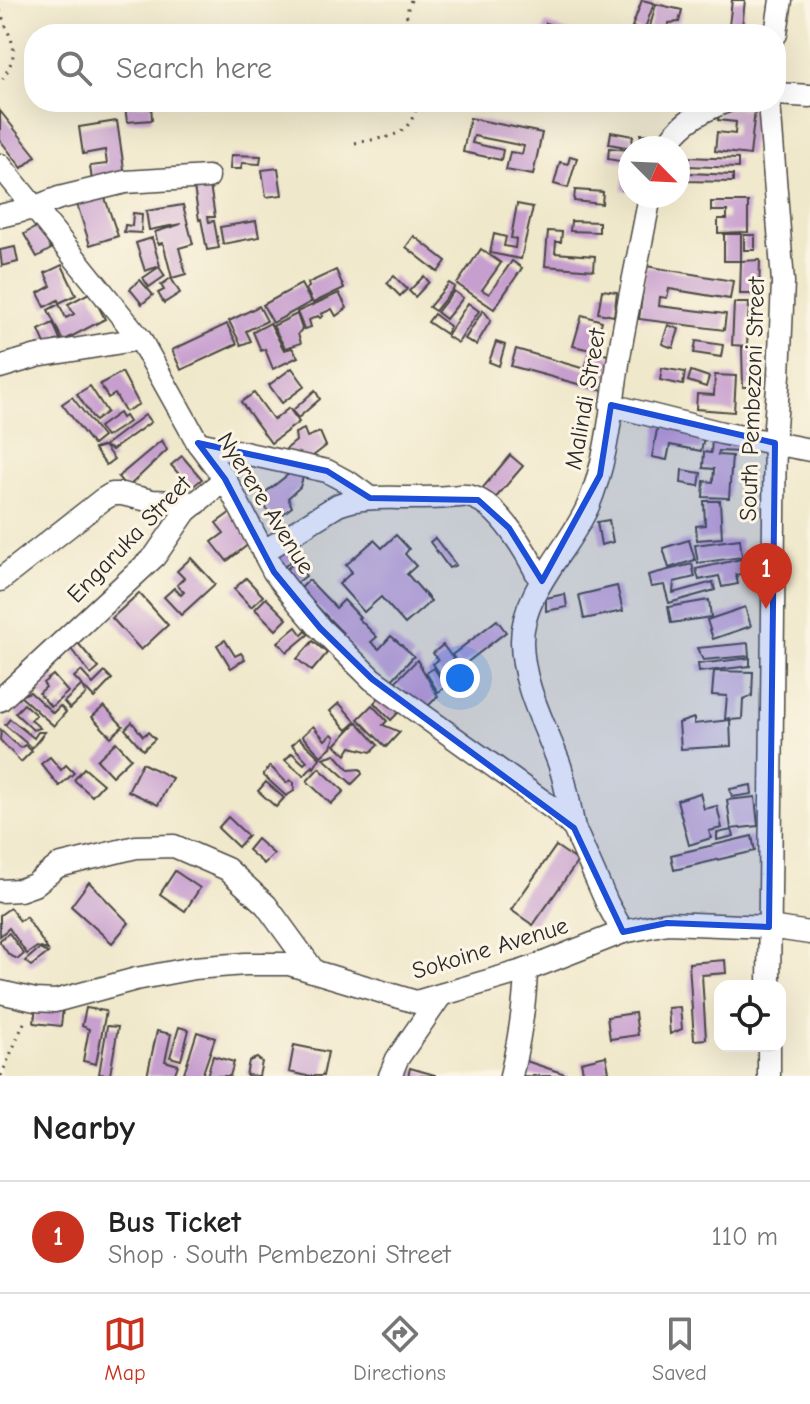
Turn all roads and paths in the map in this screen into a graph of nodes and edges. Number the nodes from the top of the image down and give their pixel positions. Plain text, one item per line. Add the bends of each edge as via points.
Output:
1 (411, 0) edge
2 (781, 0) edge
3 (0, 10) edge
4 (410, 24) edge
5 (777, 24) edge
6 (0, 84) edge
7 (786, 95) edge
8 (810, 96) edge
9 (416, 112) edge
10 (702, 112) edge
11 (770, 112) edge
12 (671, 136) edge
13 (355, 143) dead end
14 (0, 165) edge
15 (208, 177) dead end
16 (33, 208) junction
17 (648, 208) edge
18 (0, 216) edge
19 (140, 339) junction
20 (0, 367) edge
21 (611, 405) junction
22 (198, 443) junction
23 (775, 443) junction
24 (810, 450) edge
25 (225, 479) junction
26 (370, 498) junction
27 (197, 503) junction
28 (263, 552) junction
29 (0, 580) edge
30 (541, 582) junction
31 (0, 700) edge
32 (574, 828) junction
33 (0, 891) edge
34 (769, 927) junction
35 (623, 932) junction
36 (810, 933) edge
37 (526, 970) junction
38 (314, 971) junction
39 (769, 980) edge
40 (0, 992) edge
41 (441, 995) junction
42 (35, 1000) junction
43 (769, 1052) edge
44 (1, 1076) edge
45 (390, 1076) edge
46 (511, 1076) edge
47 (769, 1076) edge

1 - 4 path via 406,14
2 - 5 street
3 - 6 path via 15,50
7 - 8 street
9 - 13 path via 399,133
10 - 12 street
11 - 23 street, South Pembezoni Street via 783,282
14 - 16 street, Nyerere Avenue
15 - 16 street via 125,182
16 - 18 street
16 - 19 street, Nyerere Avenue
17 - 21 street, Malindi Street
19 - 20 street
19 - 22 street, Nyerere Avenue
21 - 23 street
21 - 30 street, Malindi Street via 600,475 570,539
22 - 25 street, Nyerere Avenue
22 - 26 street via 327,471
23 - 24 street
23 - 34 street, South Pembezoni Street
25 - 27 street, Engaruka Street
25 - 28 street, Nyerere Avenue
26 - 28 street via 338,505
26 - 30 street via 467,495 478,500 509,528
27 - 29 street via 112,494
27 - 31 street, Engaruka Street via 155,556
28 - 32 street, Nyerere Avenue via 320,628 372,679
30 - 32 street, Malindi Street via 522,637 524,662 560,767
32 - 35 street, Nyerere Avenue
33 - 38 street via 34,885 58,866 136,847 174,846 227,869 266,905
34 - 35 street, Sokoine Avenue via 667,923
34 - 36 street, Sokoine Avenue
34 - 39 street, South Pembezoni Street
35 - 37 street, Sokoine Avenue
37 - 41 street, Sokoine Avenue
37 - 46 street
38 - 41 street, Sokoine Avenue via 408,1000
38 - 42 street, Sokoine Avenue via 289,964 194,968 55,1001
40 - 42 street, Sokoine Avenue
41 - 45 street
42 - 44 path
43 - 47 street

